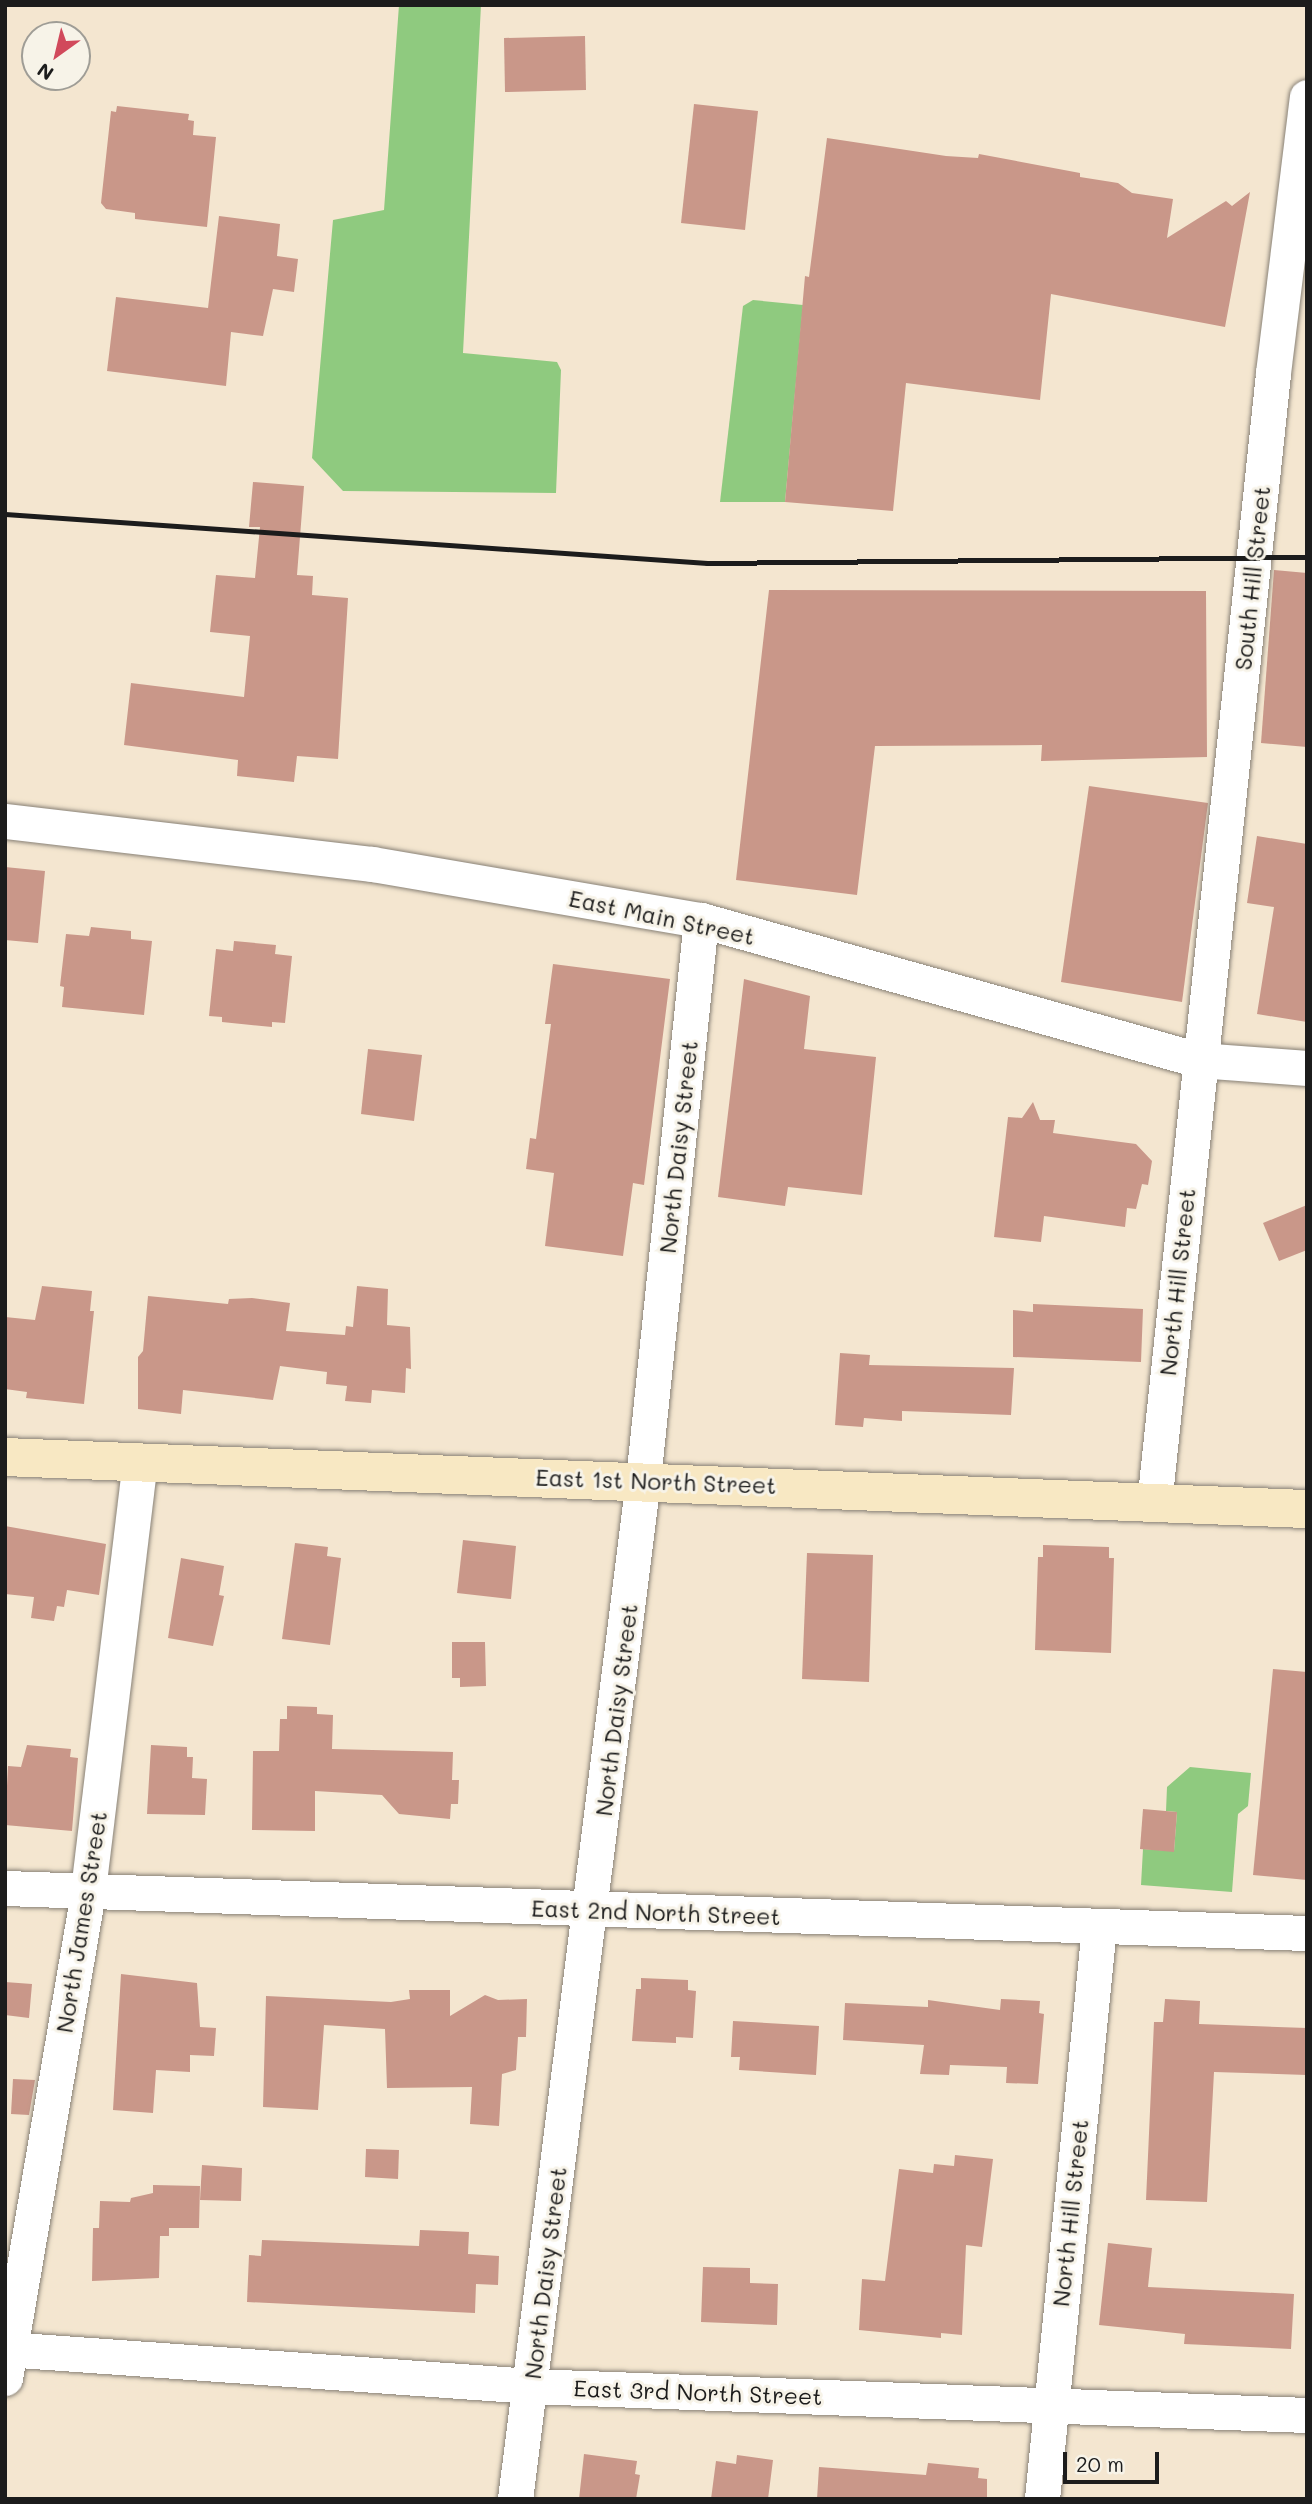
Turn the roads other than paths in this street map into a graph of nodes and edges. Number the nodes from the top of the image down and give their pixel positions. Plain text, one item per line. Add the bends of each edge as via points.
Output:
1 (1307, 97) edge
2 (5, 821) edge
3 (701, 920) junction
4 (1199, 1060) junction
5 (1307, 1068) edge
6 (5, 1457) edge
7 (140, 1463) junction
8 (643, 1480) junction
9 (1154, 1504) junction
10 (1307, 1509) edge
11 (5, 1888) edge
12 (89, 1890) junction
13 (593, 1910) junction
14 (1099, 1927) junction
15 (1307, 1933) edge
16 (7, 2359) edge
17 (531, 2386) junction
18 (1052, 2404) junction
19 (1307, 2415) edge
20 (515, 2499) edge
21 (1042, 2499) edge

1 - 4 street, South Hill Street
2 - 3 street, East Main Street via 372,864
3 - 4 street, East Main Street
3 - 8 street, North Daisy Street
4 - 5 street, East Main Street
4 - 9 street, North Hill Street
6 - 7 main road, East 1st North Street
7 - 8 main road, East 1st North Street
7 - 12 street, North James Street
8 - 9 main road, East 1st North Street
8 - 13 street, North Daisy Street
9 - 10 main road, East 1st North Street
11 - 12 street, East 2nd North Street
12 - 13 street, East 2nd North Street
12 - 16 street, North James Street
13 - 14 street, East 2nd North Street
13 - 17 street, North Daisy Street
14 - 15 street, East 2nd North Street
14 - 18 street, North Hill Street
16 - 17 street, East 3rd North Street
17 - 18 street, East 3rd North Street
17 - 20 street, North Daisy Street
18 - 19 street, East 3rd North Street
18 - 21 street, North Hill Street

